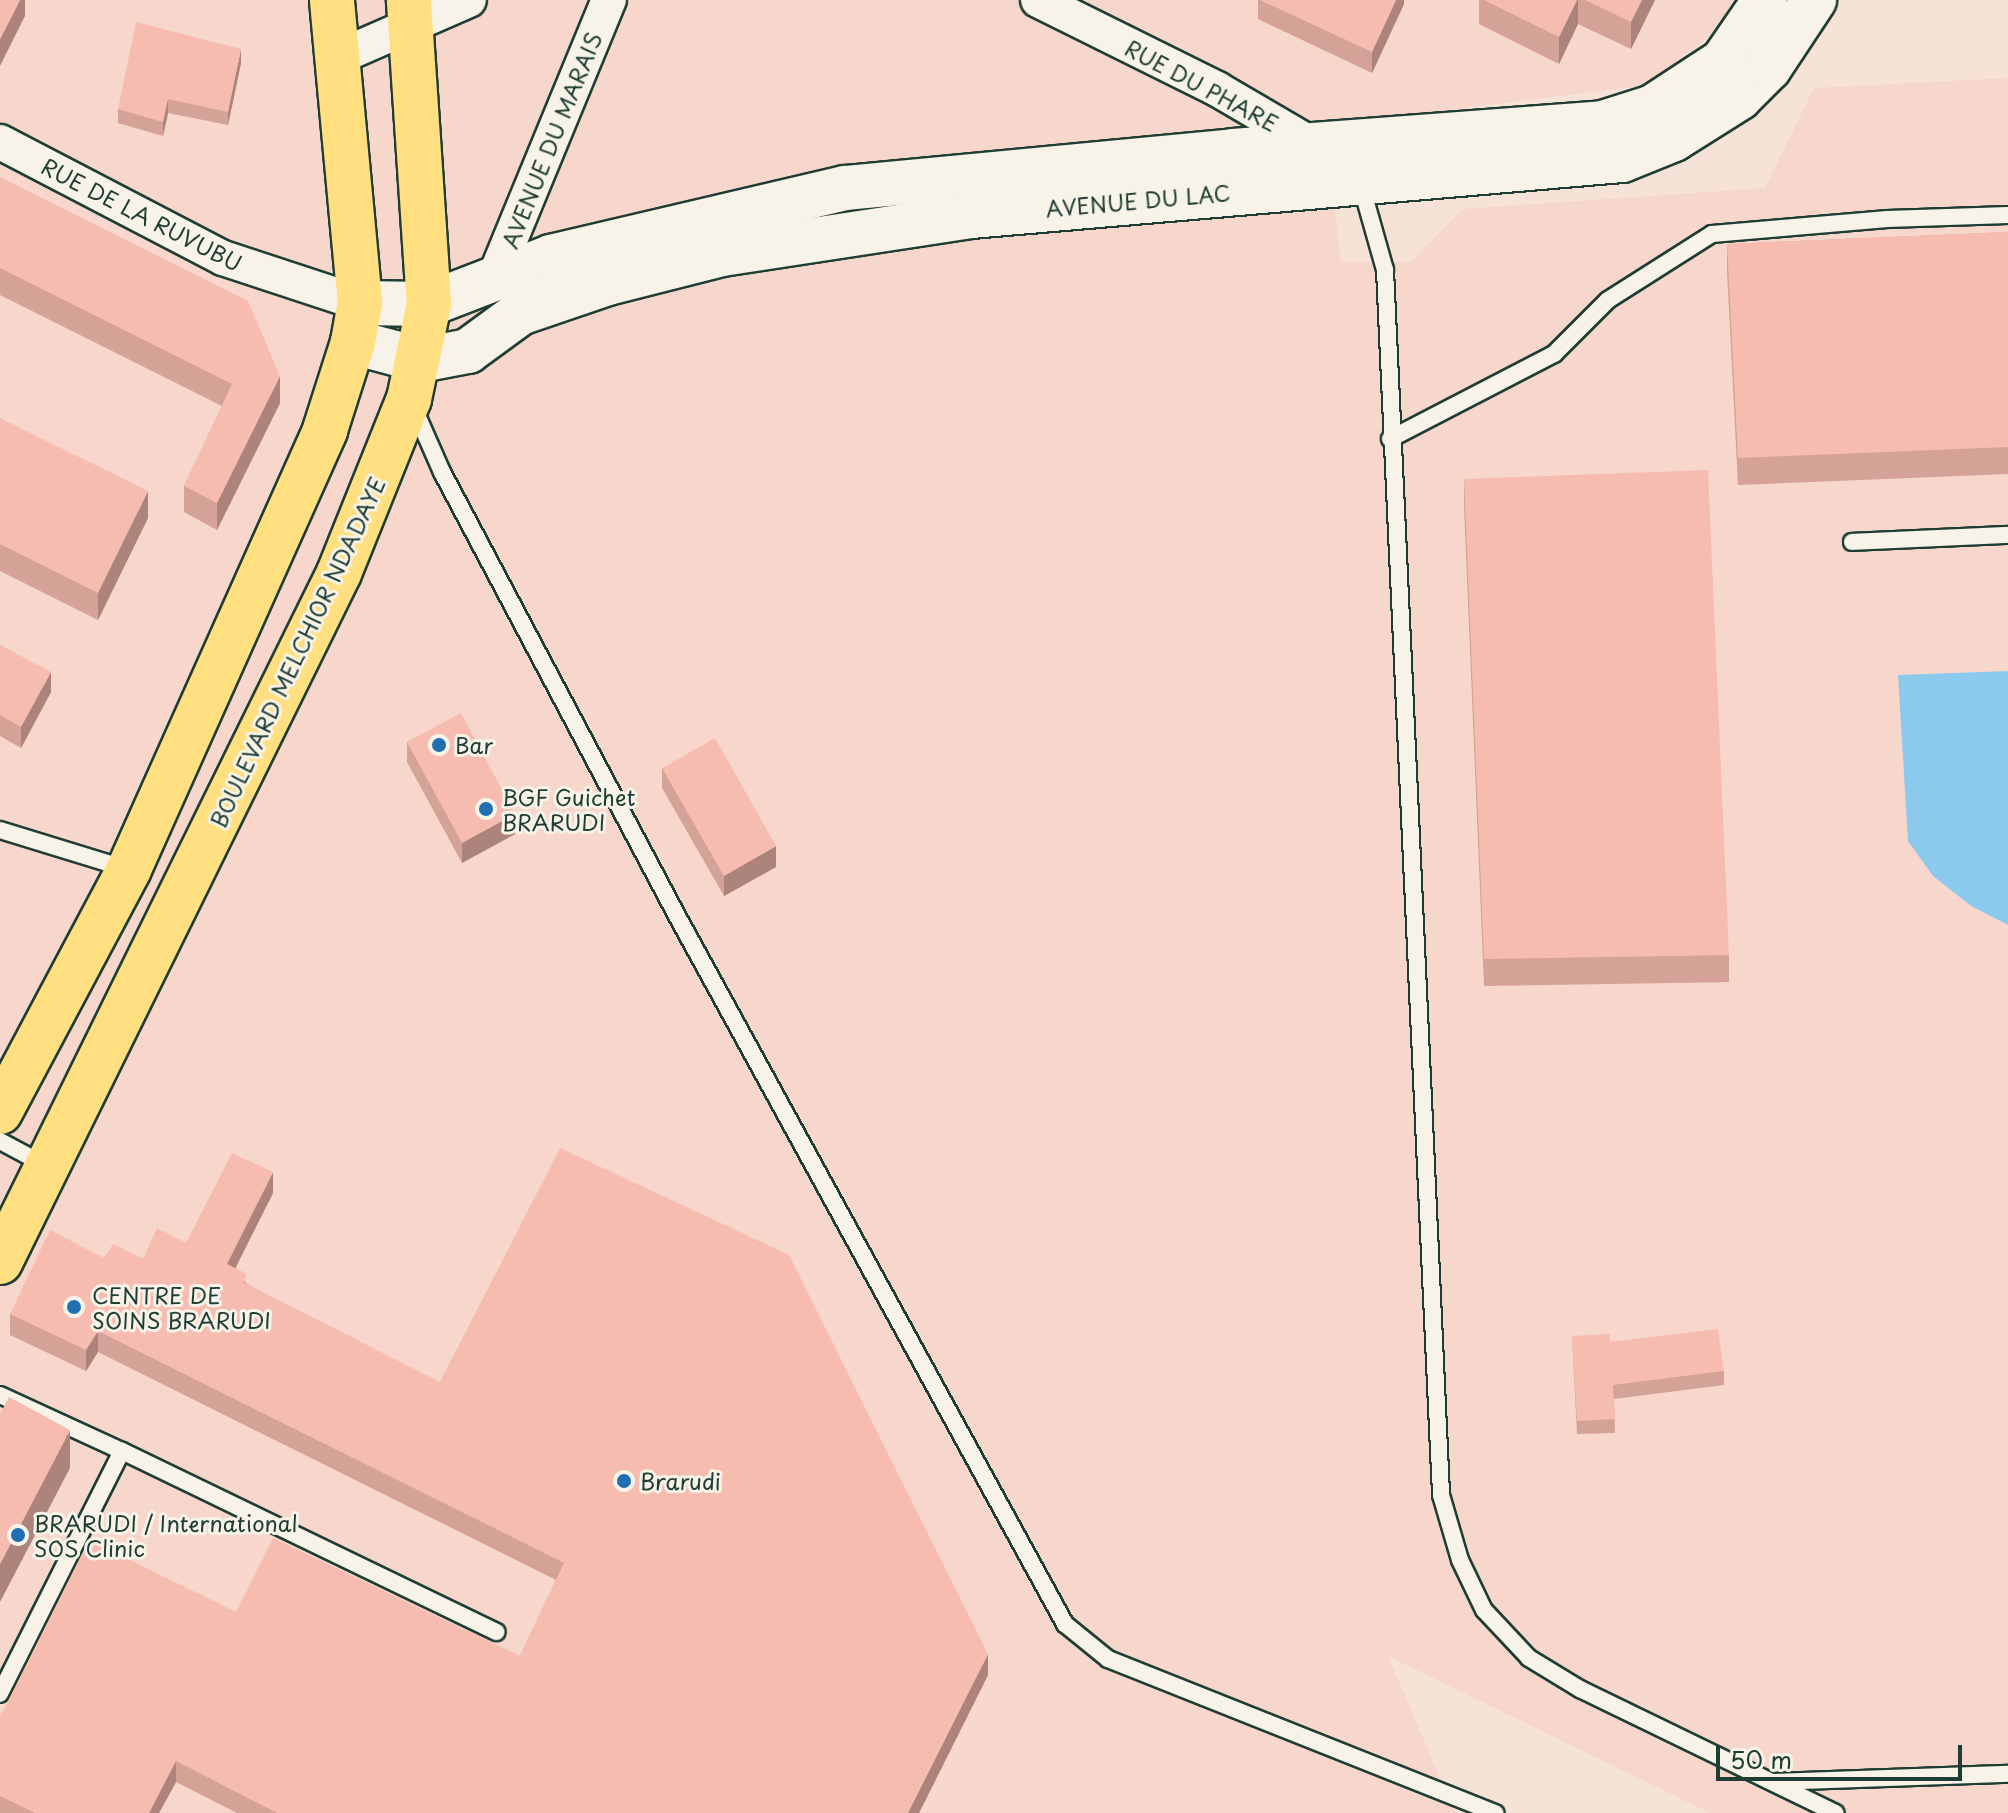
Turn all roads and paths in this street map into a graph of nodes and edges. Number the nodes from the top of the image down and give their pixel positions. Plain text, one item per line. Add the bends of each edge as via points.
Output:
1 (332, 0) edge
2 (469, 0) edge
3 (609, 0) edge
4 (1038, 0) edge
5 (1765, 0) edge
6 (1814, 0) edge
7 (410, 12) edge
8 (336, 58) junction
9 (0, 142) edge
10 (1315, 146) junction
11 (1360, 179) junction
12 (2008, 215) edge
13 (493, 281) junction
14 (429, 304) junction
15 (356, 323) junction
16 (415, 379) junction
17 (1390, 439) junction
18 (2008, 535) edge
19 (1852, 542) dead end
20 (0, 830) edge
21 (129, 869) junction
22 (0, 1112) edge
23 (0, 1141) edge
24 (46, 1165) junction
25 (0, 1262) edge
26 (0, 1395) edge
27 (122, 1451) junction
28 (497, 1632) dead end
29 (0, 1694) edge
30 (2008, 1774) edge
31 (1772, 1782) junction
32 (1495, 1813) edge
33 (1835, 1813) edge

1 - 8 main road
2 - 7 street
3 - 13 street, AVENUE DU MARAIS
4 - 10 street, RUE DU PHARE via 1217,89
5 - 10 main road, AVENUE DU LAC via 1723,61 1653,107 1603,123
6 - 11 main road, AVENUE DU LAC via 1769,68 1739,98 1674,139 1622,160
7 - 8 street
7 - 14 main road, BOULEVARD MELCHIOR NDADAYE
8 - 15 main road
9 - 15 street, RUE DE LA RUVUBU
10 - 11 street, RUE DU PHARE
10 - 13 main road, AVENUE DU LAC via 845,188 566,253
11 - 16 main road, AVENUE DU LAC via 971,216 722,254 608,283 520,313 468,351
11 - 17 lane via 1385,270
12 - 17 lane via 1712,234 1608,300 1554,354
13 - 14 main road, AVENUE DU LAC
14 - 15 main road
14 - 16 main road, BOULEVARD MELCHIOR NDADAYE
15 - 16 main road
15 - 21 main road via 320,443
16 - 24 main road, BOULEVARD MELCHIOR NDADAYE via 339,573
16 - 32 lane via 442,472 1065,1624 1108,1659
17 - 31 lane via 1441,1495 1460,1560 1484,1610 1529,1658 1580,1689
18 - 19 lane
20 - 21 lane
21 - 22 main road
23 - 24 lane
24 - 25 main road, BOULEVARD MELCHIOR NDADAYE
26 - 27 lane
27 - 28 lane
27 - 29 lane
30 - 31 lane
31 - 33 lane

